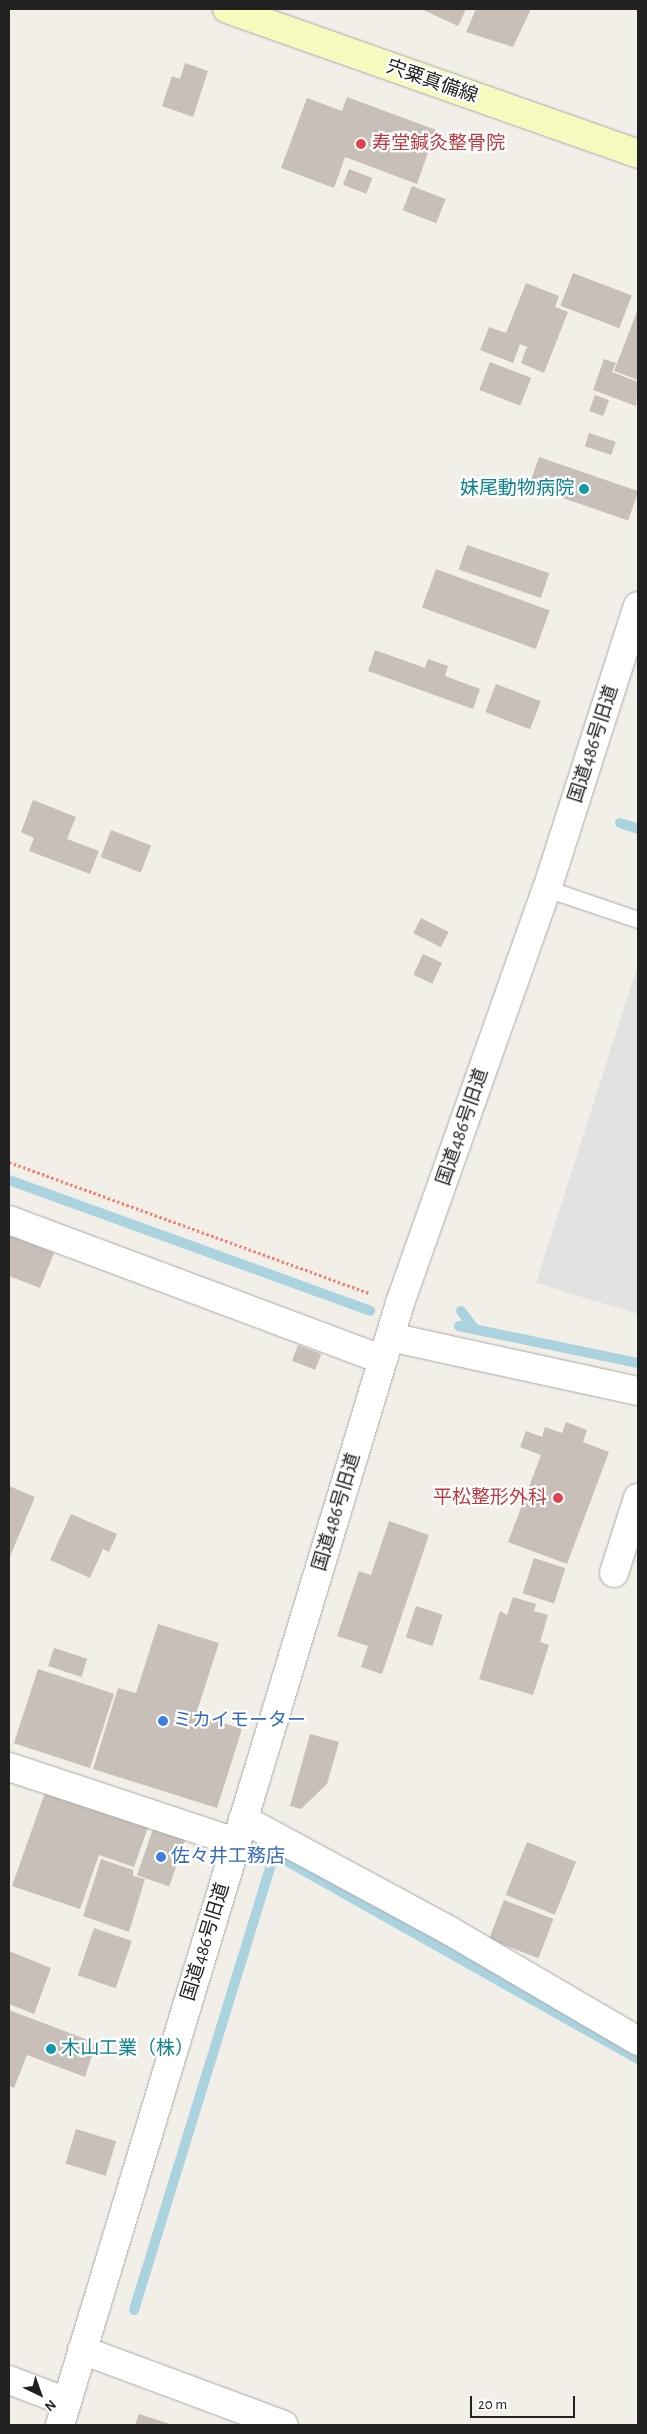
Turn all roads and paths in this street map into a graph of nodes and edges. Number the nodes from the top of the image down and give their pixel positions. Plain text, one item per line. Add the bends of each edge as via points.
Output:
1 (227, 9) edge
2 (638, 154) edge
3 (638, 606) edge
4 (547, 889) junction
5 (638, 920) edge
6 (9, 1162) edge
7 (9, 1220) edge
8 (400, 1303) junction
9 (387, 1348) junction
10 (638, 1391) edge
11 (638, 1498) edge
12 (614, 1573) dead end
13 (9, 1767) edge
14 (240, 1831) junction
15 (638, 2041) edge
16 (82, 2350) junction
17 (9, 2380) edge
18 (63, 2414) edge
19 (284, 2425) edge

1 - 2 main road, 宍粟真備線
3 - 4 street, 国道486号旧道
4 - 5 lane
4 - 8 street, 国道486号旧道
6 - 8 path via 311,1274
7 - 9 street
8 - 9 street, 国道486号旧道
9 - 10 street
9 - 14 street, 国道486号旧道
11 - 12 street
13 - 14 street
14 - 15 street via 450,1931
14 - 16 street, 国道486号旧道
16 - 18 street, 国道486号旧道
16 - 19 street
17 - 18 street

